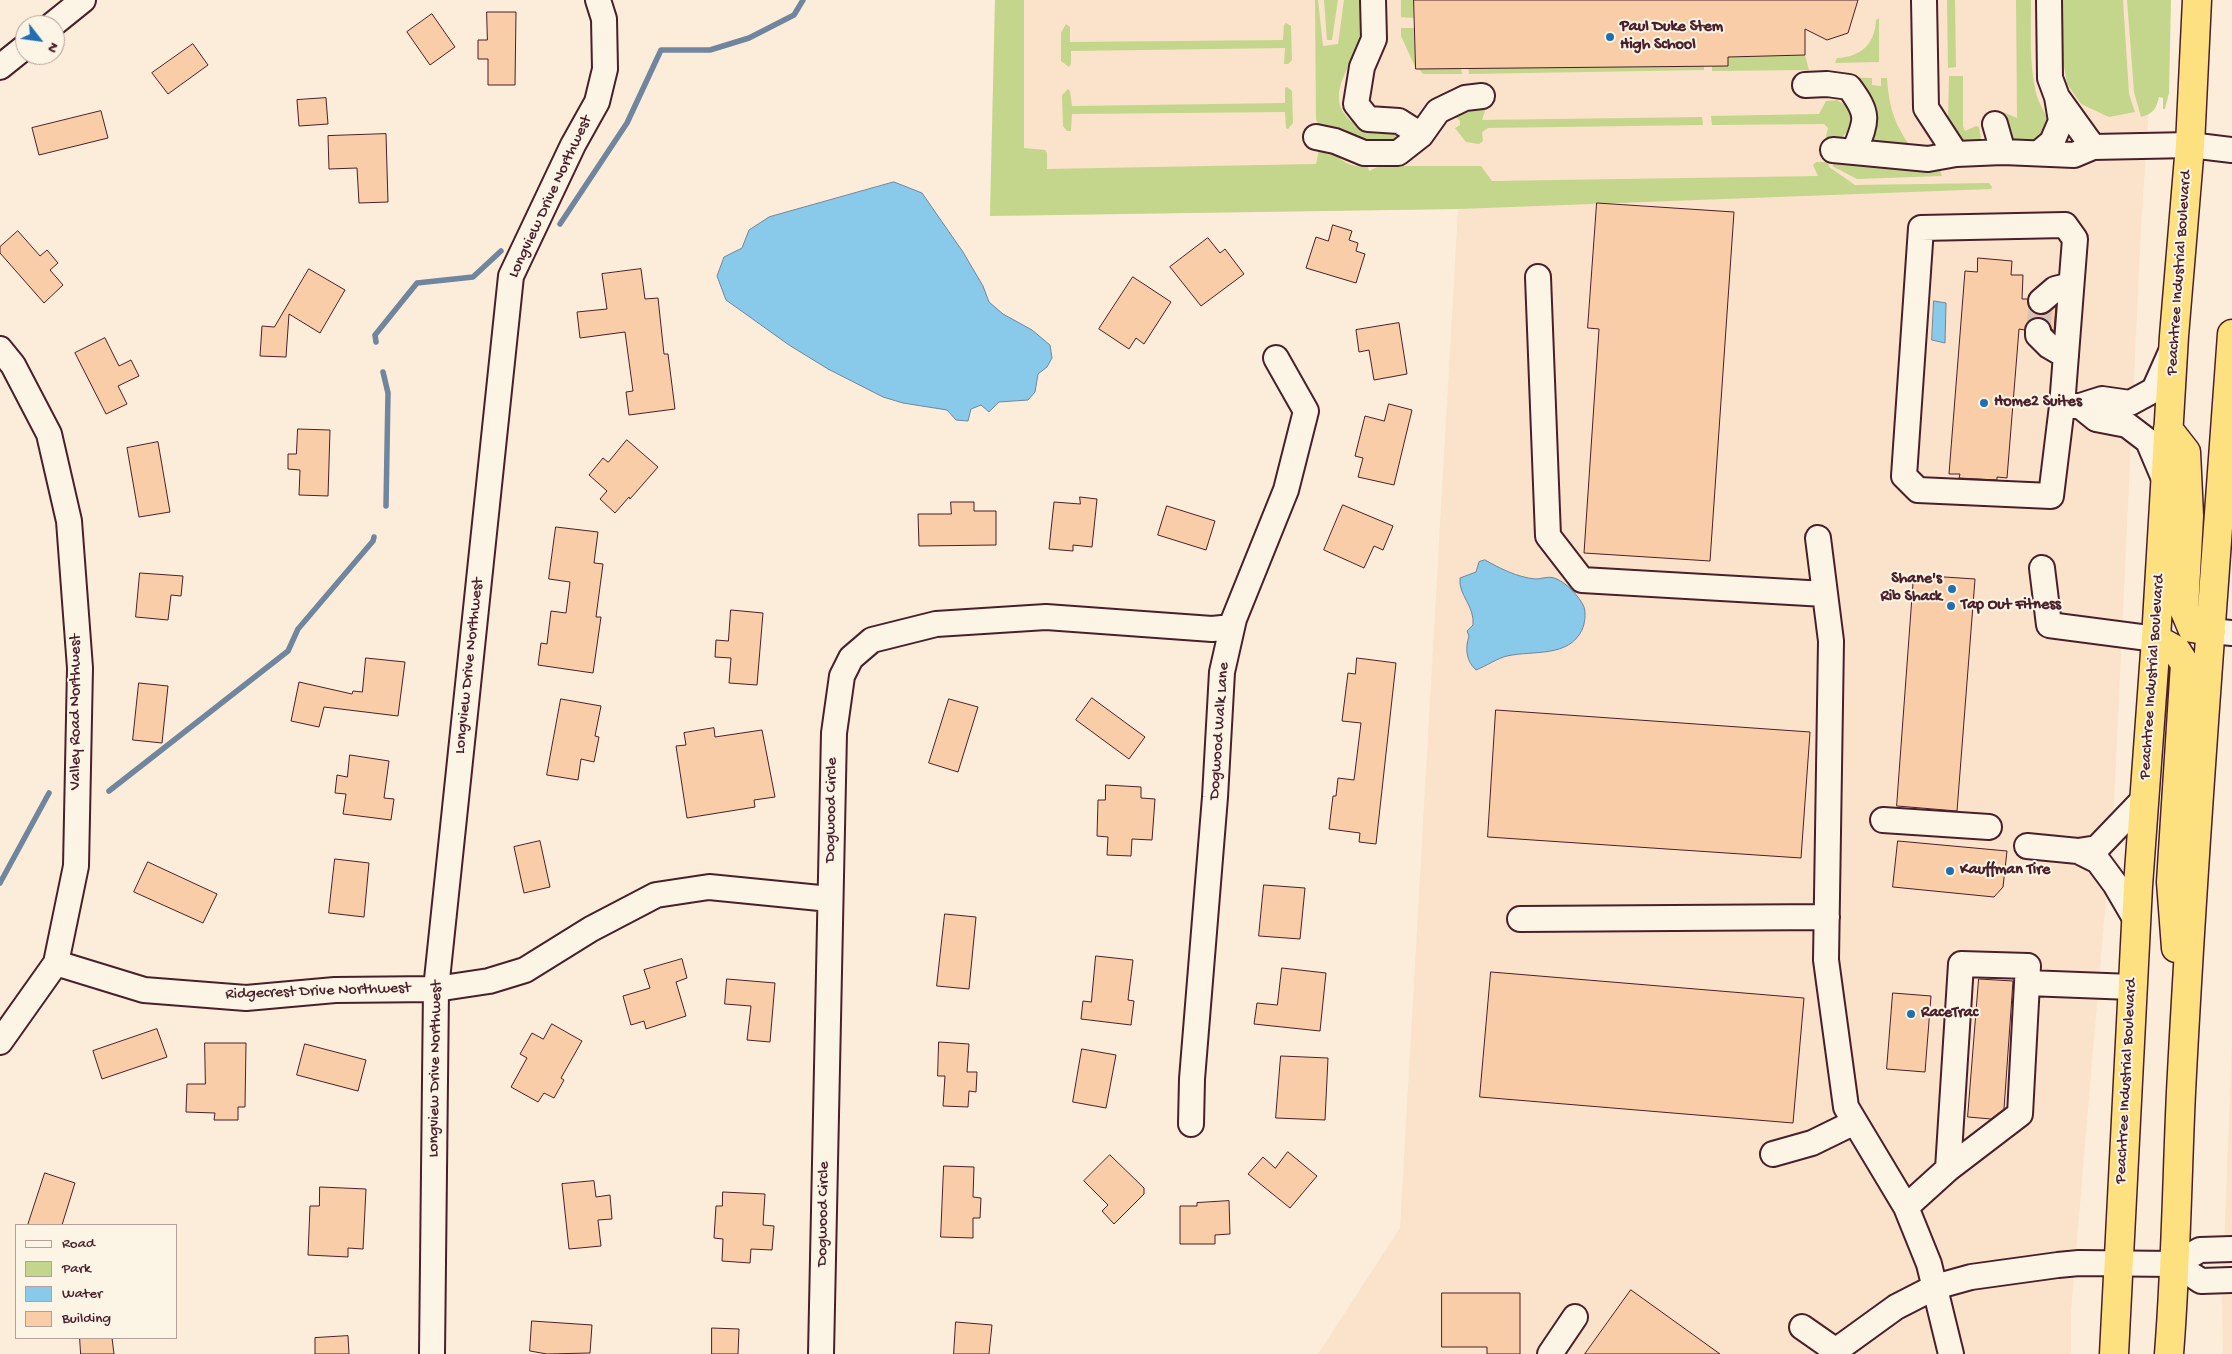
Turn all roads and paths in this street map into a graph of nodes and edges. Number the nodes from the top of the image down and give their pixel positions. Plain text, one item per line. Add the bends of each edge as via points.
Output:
1 (83, 0) edge
2 (598, 0) edge
3 (1373, 0) edge
4 (1924, 0) edge
5 (2049, 0) edge
6 (2197, 0) edge
7 (64, 15) edge
8 (15, 55) edge
9 (0, 68) edge
10 (1805, 85) dead end
11 (1482, 96) dead end
12 (2057, 97) junction
13 (1995, 124) dead end
14 (1421, 135) junction
15 (1316, 137) dead end
16 (2190, 145) junction
17 (2093, 147) junction
18 (2232, 150) edge
19 (2003, 152) junction
20 (2039, 153) junction
21 (1956, 154) junction
22 (1538, 277) dead end
23 (2071, 285) junction
24 (2041, 301) dead end
25 (2038, 330) tunnel mouth
26 (2232, 334) edge
27 (2173, 348) junction
28 (0, 349) edge
29 (2066, 356) junction
30 (1276, 358) dead end
31 (2071, 406) junction
32 (2168, 429) junction
33 (2227, 463) edge
34 (2165, 481) junction
35 (1818, 538) dead end
36 (2224, 559) edge
37 (2042, 568) dead end
38 (1825, 594) junction
39 (1232, 627) junction
40 (2221, 632) edge
41 (2156, 639) junction
42 (2144, 799) junction
43 (1883, 820) dead end
44 (1989, 827) dead end
45 (2027, 846) dead end
46 (2078, 851) junction
47 (830, 899) junction
48 (1827, 917) junction
49 (1520, 919) dead end
50 (2136, 920) junction
51 (56, 963) junction
52 (2189, 967) junction
53 (2027, 983) junction
54 (2132, 987) junction
55 (436, 989) junction
56 (0, 1042) edge
57 (1855, 1122) junction
58 (1191, 1124) dead end
59 (1773, 1154) dead end
60 (1948, 1169) junction
61 (1906, 1207) junction
62 (2232, 1249) edge
63 (2117, 1263) junction
64 (2175, 1264) junction
65 (2232, 1280) edge
66 (1935, 1287) junction
67 (1575, 1317) dead end
68 (1802, 1327) dead end
69 (1833, 1352) edge
70 (432, 1354) edge
71 (821, 1354) edge
72 (1550, 1354) edge
73 (1951, 1354) edge
74 (2114, 1354) edge
75 (2169, 1354) edge

1 - 7 street
2 - 55 street, Longview Drive Northwest via 604,19 605,69 597,102 510,276
3 - 14 street via 1374,39 1362,67 1356,104 1368,119 1400,122
4 - 21 street via 1926,108
5 - 12 street via 2050,78
6 - 16 highway, Peachtree Industrial Boulevard
8 - 9 street
10 - 21 street via 1849,87 1865,113 1864,128 1844,151 1928,159
11 - 14 street via 1465,98 1438,111
12 - 17 street
12 - 20 street via 2061,121 2052,142
13 - 19 street
14 - 15 street via 1398,153 1364,153 1335,140
16 - 17 street
16 - 18 street
16 - 27 highway, Peachtree Industrial Boulevard
17 - 20 street via 2074,155
19 - 20 street
19 - 21 street
22 - 38 street via 1548,536 1582,580
23 - 24 street via 2055,289
23 - 29 street
23 - 31 street via 2075,239 2065,226 1921,228 1904,476 1918,490 2051,496
25 - 29 street via 2038,335 2049,346
26 - 33 highway
27 - 31 street via 2154,390 2130,403 2102,399
27 - 32 highway, Peachtree Industrial Boulevard
28 - 51 street, Valley Road Northwest via 13,365 49,434 69,521 80,668 76,866
29 - 31 street
30 - 39 street, Dogwood Walk Lane via 1306,411 1286,490
31 - 34 street via 2096,420 2127,425 2148,441
32 - 34 highway, Peachtree Industrial Boulevard
32 - 40 highway via 2186,452 2189,516 2184,609 2192,628
33 - 36 highway
34 - 41 highway, Peachtree Industrial Boulevard
35 - 38 street
36 - 40 highway
37 - 41 street via 2049,625
38 - 48 street via 1831,640
39 - 47 street, Dogwood Circle via 1212,629 1046,616 936,624 872,640 851,658 842,676 834,733
39 - 58 street, Dogwood Walk Lane via 1222,672
40 - 52 highway
41 - 42 highway, Peachtree Industrial Boulevard
41 - 52 highway via 2176,650 2185,664 2171,882 2177,955
42 - 46 street via 2097,848
42 - 50 highway, Peachtree Industrial Boulevard
43 - 44 street
45 - 46 street
46 - 50 street via 2098,861
47 - 55 street, Ridgecrest Drive Northwest via 708,887 656,895 590,929 525,970 489,981
47 - 71 street, Dogwood Circle
48 - 49 street
48 - 57 street via 1826,960 1842,1078 1846,1107
50 - 54 highway, Peachtree Industrial Boulevard
51 - 55 street, Ridgecrest Drive Northwest via 144,990 246,998 336,990
51 - 56 street, Valley Road Northwest
52 - 64 highway
53 - 54 street
53 - 60 street via 2020,1114
53 - 60 street via 2028,966 1961,964
54 - 63 highway, Peachtree Industrial Boulevard
55 - 70 street, Longview Drive Northwest
57 - 59 street via 1812,1143
57 - 61 street
60 - 61 street
61 - 66 street
62 - 64 street via 2200,1250
63 - 64 street
63 - 66 street via 2058,1265 1971,1278
63 - 74 highway, Peachtree Industrial Boulevard
64 - 65 street via 2201,1281
64 - 75 highway
66 - 69 street via 1896,1307
66 - 73 street
67 - 72 street
68 - 69 street

